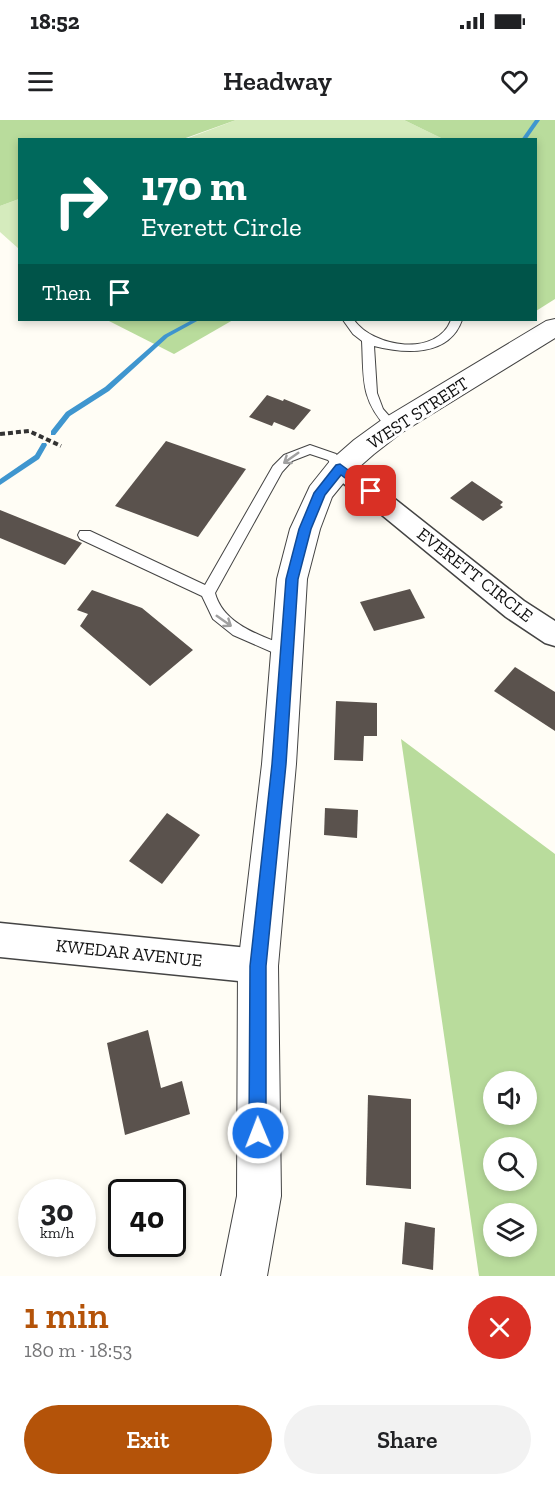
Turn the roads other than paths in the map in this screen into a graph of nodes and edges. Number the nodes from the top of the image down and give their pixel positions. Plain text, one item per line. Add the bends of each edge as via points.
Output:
1 (350, 321) edge
2 (456, 321) edge
3 (555, 327) edge
4 (368, 339) junction
5 (392, 426) junction
6 (340, 468) junction
7 (85, 535) dead end
8 (208, 593) junction
9 (555, 635) edge
10 (286, 652) junction
11 (0, 940) edge
12 (258, 966) junction
13 (244, 1276) edge

1 - 4 lane
2 - 4 lane via 449,334 419,348 383,345
3 - 5 street, WEST STREET
4 - 5 lane via 371,393 378,411
5 - 6 street, WEST STREET
6 -> 8 lane via 332,457 310,449 288,458 277,469
6 - 9 street, EVERETT CIRCLE via 515,609
6 - 10 street, WEST STREET via 320,493 305,529 292,579
7 - 8 lane
8 -> 10 lane via 215,615
10 - 12 street, WEST STREET
11 - 12 street, KWEDAR AVENUE
12 - 13 street, WEST STREET via 259,1196

